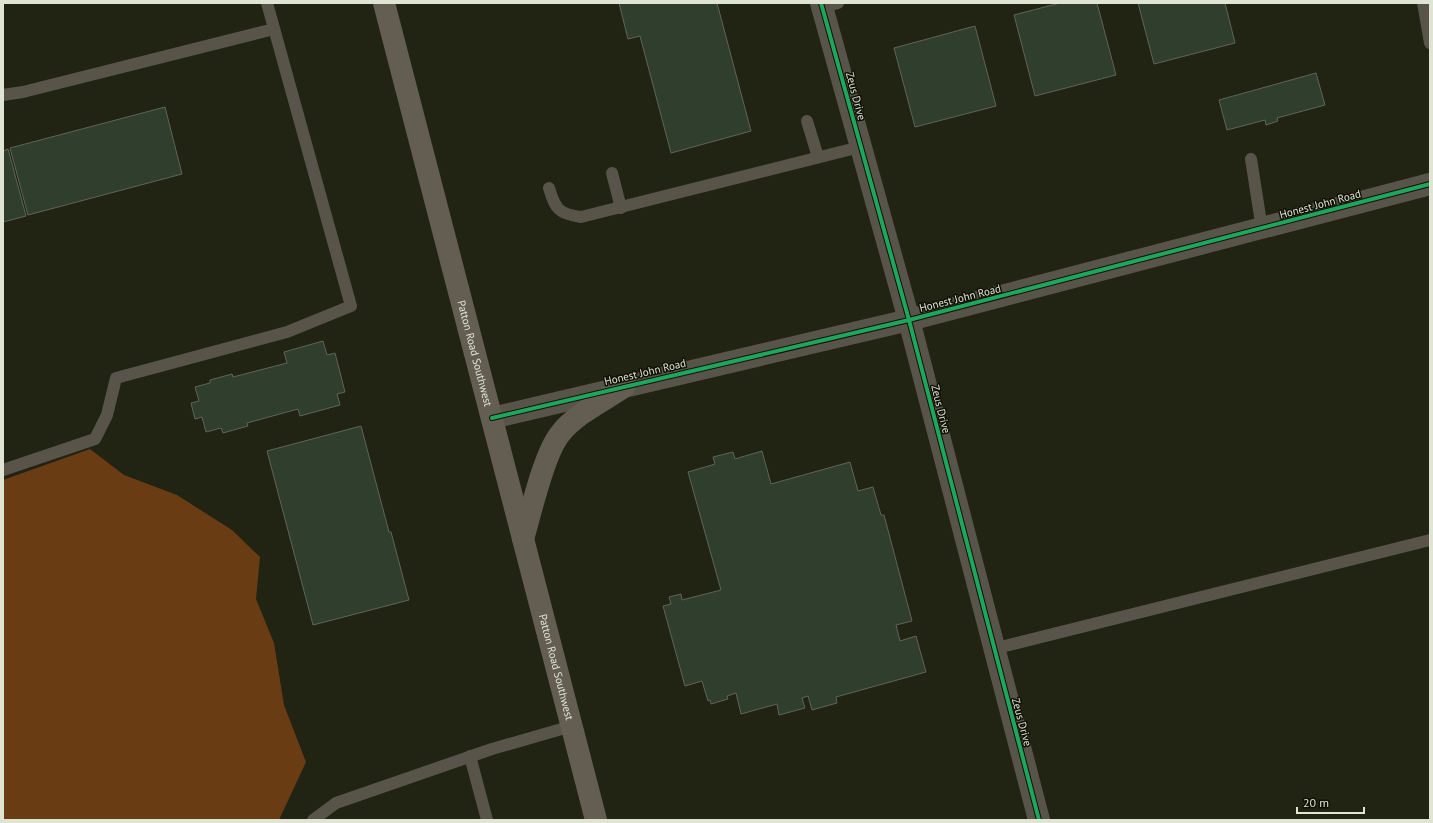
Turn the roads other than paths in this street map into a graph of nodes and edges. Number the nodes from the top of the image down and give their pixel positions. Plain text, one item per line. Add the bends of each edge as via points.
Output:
1 (267, 3) edge
2 (384, 3) edge
3 (1423, 3) edge
4 (828, 4) edge
5 (274, 29) junction
6 (1430, 43) edge
7 (3, 95) edge
8 (807, 121) dead end
9 (860, 147) junction
10 (818, 157) junction
11 (1251, 159) dead end
12 (612, 173) dead end
13 (1430, 184) edge
14 (550, 188) dead end
15 (621, 208) junction
16 (1262, 229) junction
17 (909, 320) junction
18 (624, 387) junction
19 (492, 418) junction
20 (3, 470) edge
21 (523, 539) junction
22 (1430, 540) edge
23 (993, 650) junction
24 (572, 726) junction
25 (470, 756) junction
26 (313, 820) edge
27 (487, 820) edge
28 (596, 820) edge
29 (1038, 820) edge

1 - 5 lane
2 - 19 main road, Patton Road Southwest
3 - 6 lane
4 - 9 street, Zeus Drive
5 - 7 lane
5 - 20 lane via 351,306 287,332 116,378 107,415 95,439
8 - 10 lane
9 - 10 lane
9 - 17 street, Zeus Drive
10 - 15 lane
11 - 16 lane
12 - 15 lane
13 - 16 street, Honest John Road
14 - 15 lane via 554,205 566,215 581,217
16 - 17 street, Honest John Road
17 - 18 street, Honest John Road
17 - 23 street, Zeus Drive
18 - 19 street, Honest John Road
18 - 21 main road via 560,434 550,453
19 - 21 main road, Patton Road Southwest
21 - 24 main road, Patton Road Southwest
22 - 23 lane
23 - 29 street, Zeus Drive
24 - 25 lane
24 - 28 main road, Patton Road Southwest
25 - 26 lane via 336,803
25 - 27 lane

